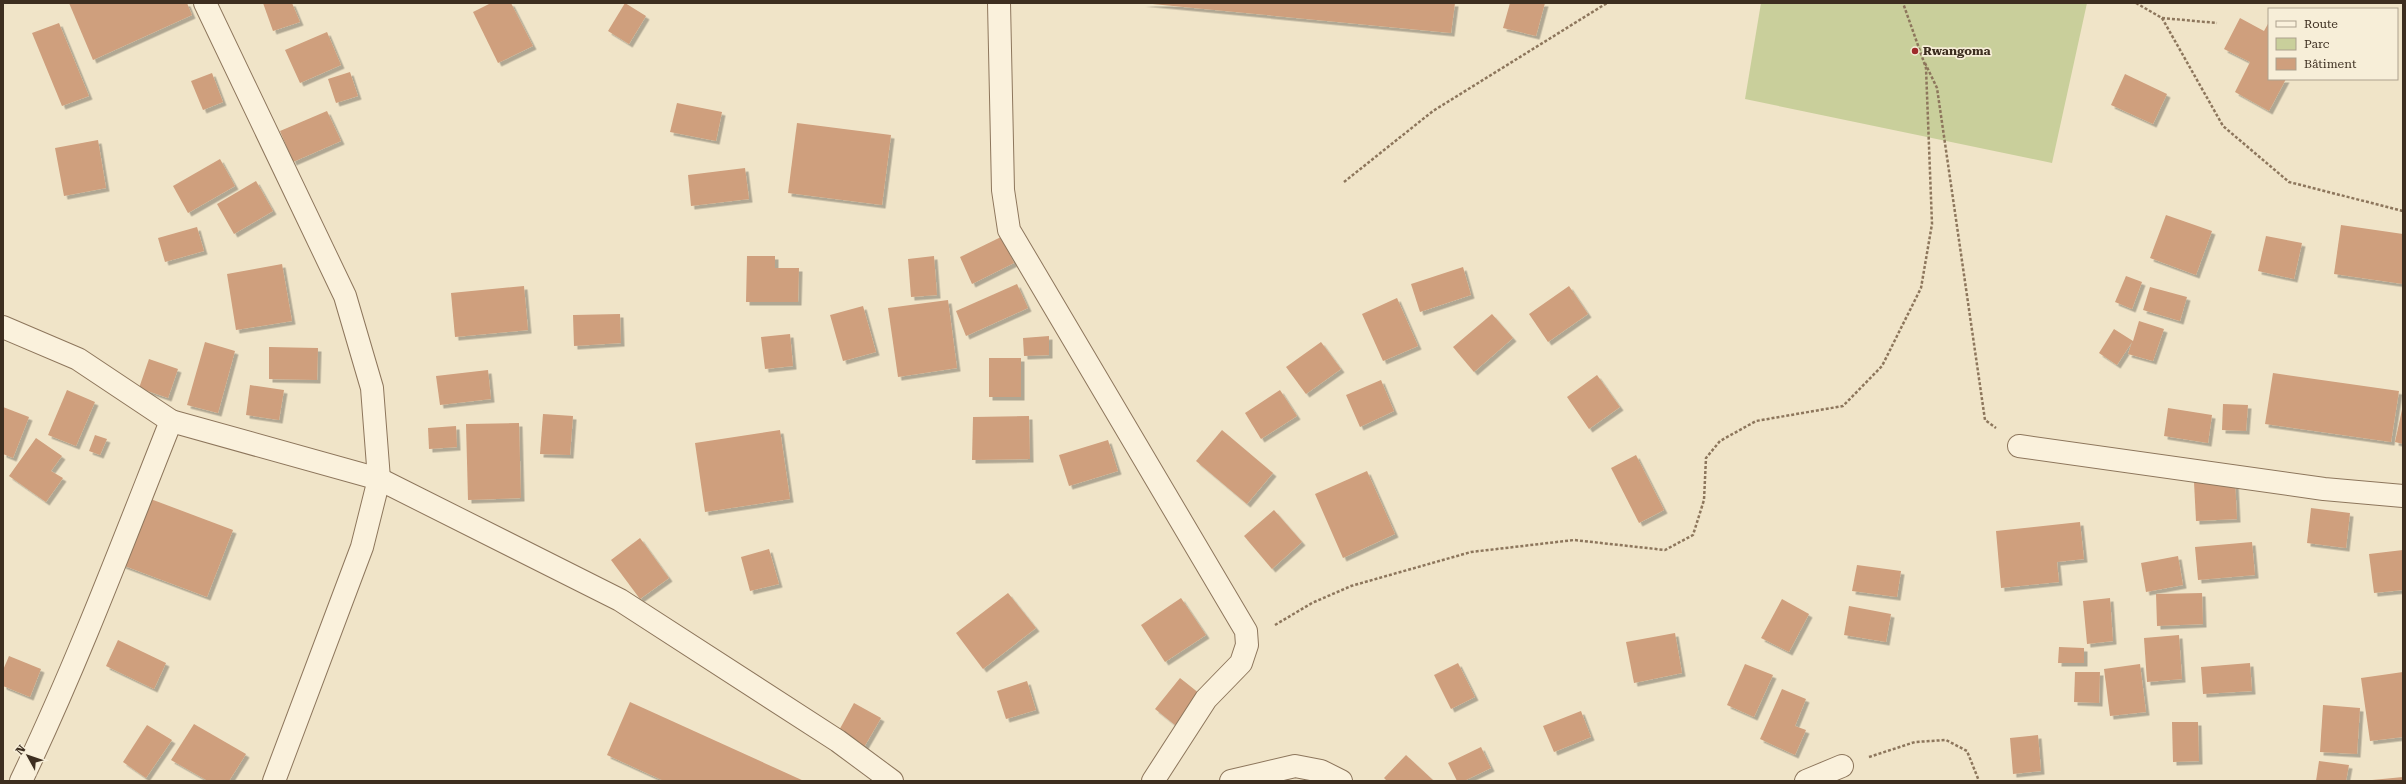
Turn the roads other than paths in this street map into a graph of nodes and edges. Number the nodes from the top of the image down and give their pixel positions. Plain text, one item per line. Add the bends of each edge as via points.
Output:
1 (205, 3) edge
2 (999, 3) edge
3 (3, 327) edge
4 (171, 421) junction
5 (2019, 446) road end
6 (379, 479) junction
7 (2403, 496) edge
8 (1842, 766) road end
9 (21, 781) edge
10 (274, 781) edge
11 (892, 781) edge
12 (1153, 781) edge
13 (1231, 781) edge
14 (1341, 781) edge
15 (1806, 781) edge

1 - 6 street via 345,296 372,388
2 - 12 street via 1003,190 1009,230 1246,631 1247,645 1241,663 1206,699
3 - 4 street via 78,359
4 - 6 street
4 - 9 street via 92,621
5 - 7 street via 2324,489
6 - 10 street via 362,547
6 - 11 street via 620,600 838,741
8 - 15 street
13 - 14 street via 1295,766 1321,771

